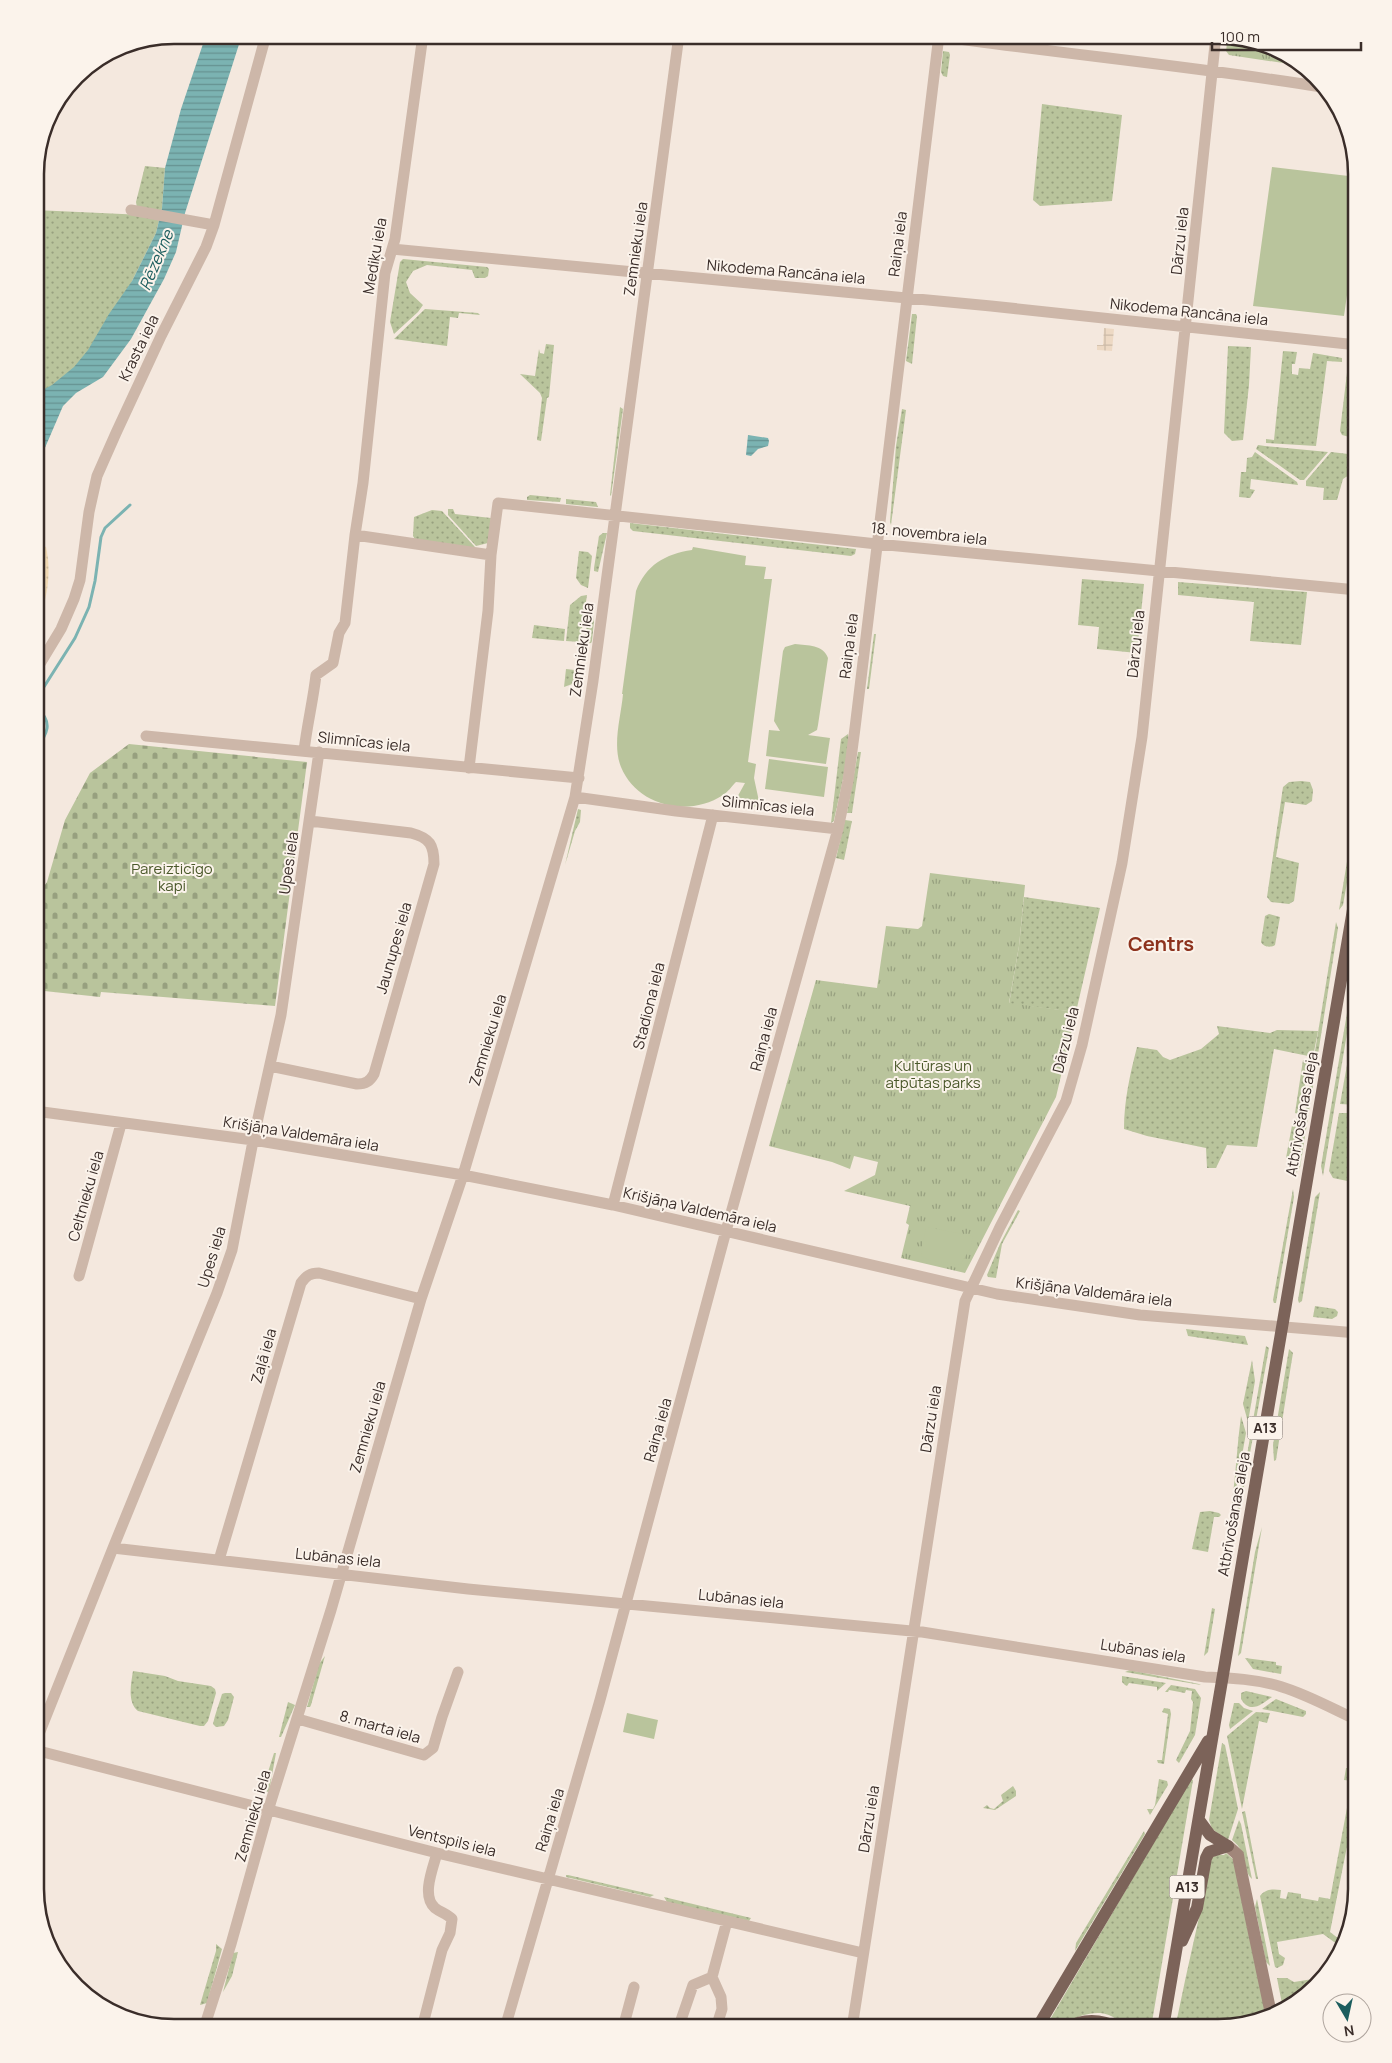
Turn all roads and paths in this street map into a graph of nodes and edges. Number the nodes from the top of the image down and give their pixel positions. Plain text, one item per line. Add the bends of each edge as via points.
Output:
1 (264, 44) edge
2 (422, 44) edge
3 (678, 44) edge
4 (935, 44) edge
5 (996, 44) edge
6 (1215, 44) edge
7 (1212, 70) junction
8 (1314, 86) edge
9 (131, 210) dead end
10 (214, 225) junction
11 (392, 249) junction
12 (648, 274) junction
13 (906, 298) junction
14 (1186, 326) junction
15 (1348, 344) edge
16 (615, 516) junction
17 (355, 535) junction
18 (877, 544) junction
19 (491, 555) junction
20 (1159, 572) junction
21 (1348, 589) edge
22 (44, 657) edge
23 (146, 736) dead end
24 (304, 751) junction
25 (319, 752) junction
26 (469, 768) junction
27 (579, 778) junction
28 (575, 797) junction
29 (712, 815) junction
30 (310, 821) junction
31 (838, 829) junction
32 (1348, 940) edge
33 (270, 1066) junction
34 (44, 1112) edge
35 (121, 1124) junction
36 (253, 1140) junction
37 (463, 1175) junction
38 (613, 1205) junction
39 (726, 1231) junction
40 (79, 1276) dead end
41 (971, 1288) junction
42 (421, 1299) junction
43 (1283, 1326) junction
44 (1348, 1332) edge
45 (112, 1548) junction
46 (219, 1560) junction
47 (341, 1574) junction
48 (626, 1603) junction
49 (914, 1631) junction
50 (458, 1672) dead end
51 (1223, 1677) junction
52 (1348, 1716) edge
53 (298, 1719) junction
54 (44, 1721) edge
55 (1213, 1733) junction
56 (44, 1752) edge
57 (270, 1809) junction
58 (1199, 1820) junction
59 (1228, 1846) junction
60 (437, 1853) junction
61 (548, 1878) junction
62 (726, 1921) junction
63 (863, 1953) junction
64 (1175, 1954) junction
65 (712, 1977) junction
66 (634, 1987) dead end
67 (1270, 2008) edge
68 (207, 2019) edge
69 (425, 2019) edge
70 (509, 2019) edge
71 (625, 2019) edge
72 (682, 2019) edge
73 (719, 2019) edge
74 (853, 2019) edge
75 (1042, 2019) edge
76 (1164, 2019) edge

1 - 10 street, Krasta iela
2 - 11 street, Mediķu iela
3 - 12 street, Zemnieku iela
4 - 13 street, Raiņa iela
5 - 7 street
6 - 7 street, Dārzu iela
7 - 8 street
7 - 14 street, Dārzu iela
9 - 10 street
10 - 22 street, Krasta iela via 98,476 89,512 80,580 61,630
11 - 12 street, Nikodema Rancāna iela
11 - 17 street, Mediķu iela via 385,273
12 - 13 street, Nikodema Rancāna iela
12 - 16 street, Zemnieku iela
13 - 14 street, Nikodema Rancāna iela
13 - 18 street, Raiņa iela
14 - 15 street, Nikodema Rancāna iela
14 - 20 street, Dārzu iela
16 - 18 street, 18. novembra iela
16 - 19 street, 18. novembra iela via 498,503
16 - 27 street, Zemnieku iela
17 - 19 street
17 - 24 street, Mediķu iela via 345,623 339,633 333,663 316,675
18 - 20 street, 18. novembra iela
18 - 31 street, Raiņa iela via 848,781
19 - 26 street via 488,611
20 - 21 street, 18. novembra iela
20 - 41 street, Dārzu iela via 1142,737 1122,863 1082,1045 1066,1101
23 - 24 street, Slimnīcas iela
24 - 25 street, Slimnīcas iela
25 - 26 street, Slimnīcas iela
25 - 30 street, Upes iela
26 - 27 street, Slimnīcas iela
27 - 28 street, Zemnieku iela
28 - 29 street, Slimnīcas iela
28 - 37 street, Zemnieku iela
29 - 31 street, Slimnīcas iela
29 - 38 street, Stadiona iela
30 - 33 street, Upes iela via 281,1015
30 - 33 street, Jaunupes iela via 424,836 434,849 434,864 371,1080 357,1084
31 - 39 street, Raiņa iela
32 - 43 main road, Atbrīvošanas aleja / A13
33 - 36 street, Upes iela
34 - 35 street, Krišjāņa Valdemāra iela
35 - 36 street, Krišjāņa Valdemāra iela
35 - 40 street, Celtnieku iela
36 - 37 street, Krišjāņa Valdemāra iela
36 - 45 street, Upes iela via 228,1263
37 - 38 street, Krišjāņa Valdemāra iela
37 - 42 street, Zemnieku iela
38 - 39 street, Krišjāņa Valdemāra iela
39 - 41 street, Krišjāņa Valdemāra iela
39 - 48 street, Raiņa iela
41 - 43 street, Krišjāņa Valdemāra iela via 1140,1315
41 - 49 street, Dārzu iela via 961,1320
42 - 46 street, Zaļā iela via 319,1272 305,1277
42 - 47 street, Zemnieku iela
43 - 44 street, Krišjāņa Valdemāra iela
43 - 51 main road, Atbrīvošanas aleja / A13
45 - 46 street, Lubānas iela
45 - 54 street, Upes iela
46 - 47 street, Lubānas iela
47 - 48 street, Lubānas iela
47 - 53 street, Zemnieku iela
48 - 49 street, Lubānas iela
48 - 61 street, Raiņa iela
49 - 51 street, Lubānas iela
49 - 63 street, Dārzu iela
50 - 53 street, 8. marta iela via 433,1748 424,1755
51 - 52 street, Lubānas iela via 1280,1687
51 - 55 main road, Atbrīvošanas aleja / A13
53 - 57 street, Zemnieku iela
55 - 58 main road, Atbrīvošanas aleja / A13
55 - 75 main road
56 - 57 street, Ventspils iela
57 - 60 street, Ventspils iela
57 - 68 street, Zemnieku iela
58 - 59 main road via 1210,1835
58 - 64 main road, Atbrīvošanas aleja / A13
59 - 64 main road via 1209,1852 1206,1858 1194,1916
59 - 67 main road via 1238,1855
60 - 61 street, Ventspils iela
60 - 69 street via 429,1900 435,1909 452,1919
61 - 62 street, Ventspils iela
61 - 70 street, Raiņa iela
62 - 63 street, Ventspils iela
62 - 65 street
63 - 74 street, Dārzu iela
64 - 76 main road, Atbrīvošanas aleja / A13
65 - 72 street via 693,1985
65 - 73 street via 722,2009
66 - 71 street

